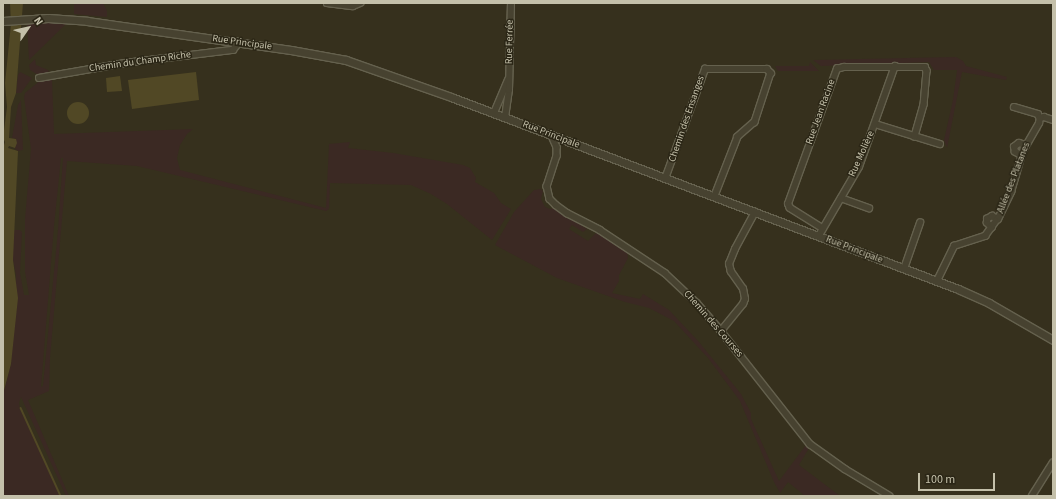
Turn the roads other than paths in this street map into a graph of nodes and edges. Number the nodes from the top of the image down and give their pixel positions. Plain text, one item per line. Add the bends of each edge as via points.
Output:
1 (327, 3) edge
2 (360, 3) edge
3 (511, 3) edge
4 (5, 20) edge
5 (237, 42) junction
6 (895, 66) junction
7 (39, 78) dead end
8 (508, 80) junction
9 (1014, 107) dead end
10 (494, 114) junction
11 (505, 118) junction
12 (1040, 118) junction
13 (1053, 120) edge
14 (875, 124) junction
15 (552, 136) junction
16 (915, 136) junction
17 (940, 144) dead end
18 (1026, 145) junction
19 (1022, 156) junction
20 (665, 179) junction
21 (715, 196) junction
22 (841, 198) junction
23 (869, 208) dead end
24 (755, 212) junction
25 (998, 219) junction
26 (920, 223) dead end
27 (992, 228) junction
28 (822, 229) junction
29 (818, 237) junction
30 (904, 269) junction
31 (937, 281) junction
32 (721, 331) junction
33 (1053, 340) edge
34 (1053, 463) edge
35 (890, 496) edge
36 (1032, 496) edge

1 - 2 street via 353,6
3 - 8 street, Rue Ferrée via 511,55
4 - 5 street, Rue Principale via 69,19
5 - 7 street, Chemin du Champ Riche via 233,50 125,63
5 - 10 street, Rue Principale via 346,60
6 - 14 street, Rue Molière
6 - 16 street, Rue Jean Racine via 922,66 927,73 924,105
6 - 28 street, Rue Jean Racine via 844,67 836,72 788,204 790,208
8 - 10 street, Rue Ferrée
8 - 11 street, Rue Ferrée via 509,104
9 - 12 street via 1038,114
10 - 11 street, Rue Principale
11 - 15 street, Rue Principale
12 - 13 street
12 - 18 street, Allée des Platanes
14 - 16 street
14 - 22 street, Rue Molière via 859,167
15 - 20 street, Rue Principale
15 - 32 street, Chemin des Courses via 557,147 557,156 547,183 548,195 556,205 600,230 665,273
16 - 17 street
18 - 19 street, Allée des Platanes
18 - 19 street via 1019,143 1014,147 1015,152
19 - 25 street, Allée des Platanes via 1012,192
20 - 21 street, Rue Principale
20 - 21 street, Chemin des Ensanges via 703,71 707,68 767,69 771,73 755,122 738,137
21 - 24 street, Rue Principale
22 - 23 street
22 - 28 street, Rue Molière
24 - 29 street, Rue Principale
24 - 32 street via 729,264 743,289 743,304
25 - 27 street, Allée des Platanes
25 - 27 street via 992,216 987,219
26 - 30 street
27 - 31 street, Allée des Platanes via 983,237 954,246
28 - 29 street, Rue Molière
29 - 30 street, Rue Principale
30 - 31 street, Rue Principale
31 - 33 street, Rue Principale via 989,303
32 - 35 street, Chemin des Courses via 810,444
34 - 36 street

